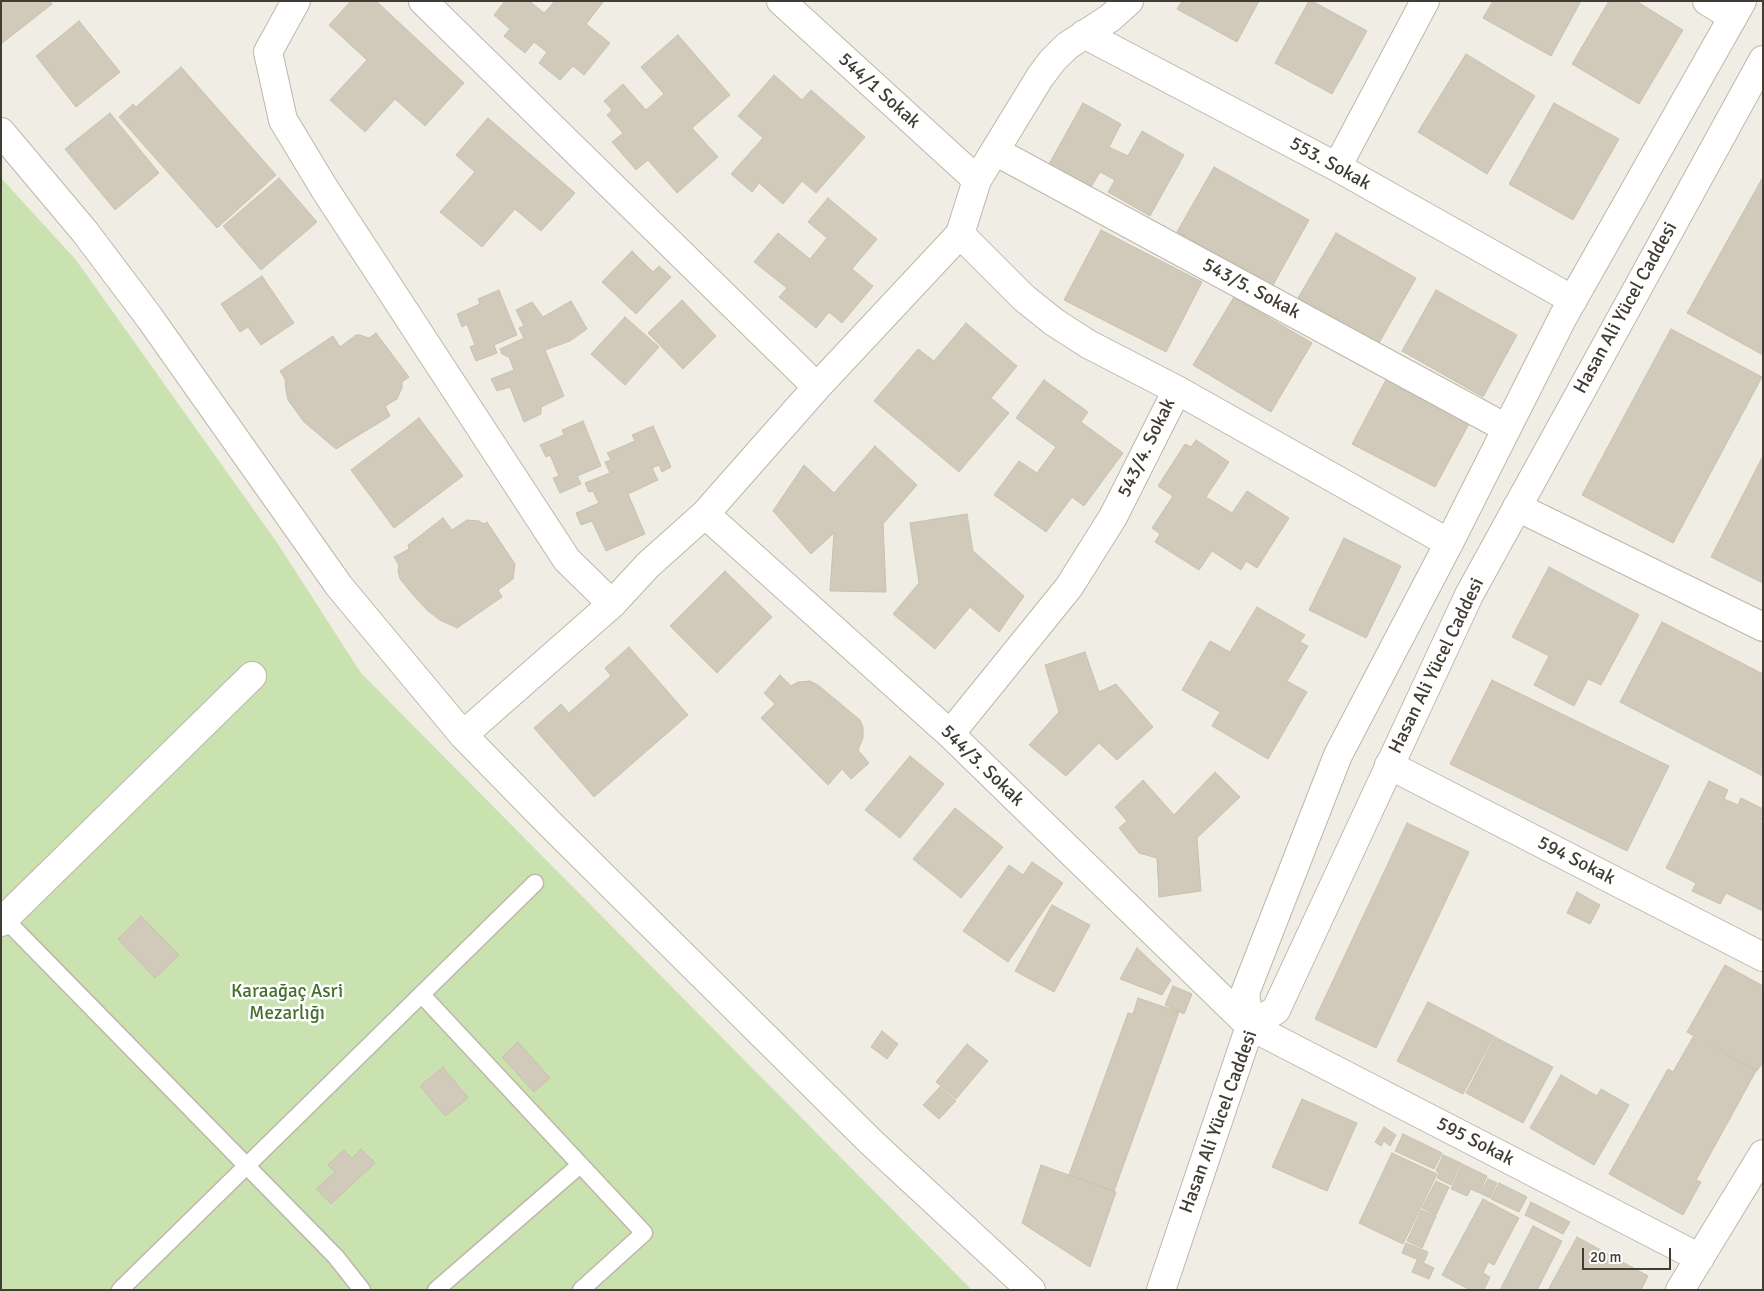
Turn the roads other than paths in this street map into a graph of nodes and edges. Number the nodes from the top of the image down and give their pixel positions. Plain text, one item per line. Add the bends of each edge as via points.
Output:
1 (296, 1) edge
2 (423, 1) edge
3 (781, 1) edge
4 (1129, 1) edge
5 (1425, 1) edge
6 (1707, 1) edge
7 (1737, 9) edge
8 (1084, 34) junction
9 (1763, 60) edge
10 (1755, 89) edge
11 (1, 132) edge
12 (995, 151) junction
13 (1337, 167) junction
14 (977, 180) junction
15 (960, 234) junction
16 (1573, 300) junction
17 (818, 387) junction
18 (1176, 390) junction
19 (1506, 428) junction
20 (1517, 507) junction
21 (706, 514) junction
22 (1449, 543) junction
23 (612, 604) junction
24 (1763, 627) edge
25 (252, 676) dead end
26 (950, 734) junction
27 (463, 735) junction
28 (1389, 765) junction
29 (535, 883) dead end
30 (2, 918) edge
31 (1763, 957) edge
32 (422, 995) junction
33 (1250, 1026) junction
34 (1763, 1154) edge
35 (580, 1165) junction
36 (246, 1166) junction
37 (1700, 1258) junction
38 (1167, 1286) edge
39 (120, 1290) edge
40 (362, 1290) edge
41 (436, 1290) edge
42 (581, 1290) edge
43 (1031, 1290) edge
44 (1680, 1290) edge

1 - 23 street via 268,52 283,120 567,560
2 - 17 street
3 - 14 street, 544/1 Sokak
4 - 8 street
5 - 13 street
6 - 7 street
7 - 16 street
8 - 12 street via 1052,60
8 - 13 street, 553. Sokak
9 - 10 street, Hasan Ali Yücel Caddesi
10 - 20 street, Hasan Ali Yücel Caddesi
11 - 27 street via 85,232 150,317 339,586
12 - 14 street
12 - 19 street, 543/5. Sokak
13 - 16 street, 553. Sokak
14 - 15 street
15 - 17 street
15 - 18 street via 1024,298 1054,322 1088,344
16 - 19 street
17 - 21 street
18 - 22 street, 543/4. Sokak
18 - 26 street, 543/4. Sokak via 1113,517 1068,588
19 - 22 street
20 - 24 street
20 - 28 street, Hasan Ali Yücel Caddesi via 1469,595
21 - 23 street via 648,565
21 - 26 street, 544/3. Sokak
22 - 33 street via 1338,755 1246,992
23 - 27 street
25 - 30 street
26 - 33 street, 544/3. Sokak
27 - 43 street via 865,1136
28 - 31 street, 594 Sokak
28 - 33 street, Hasan Ali Yücel Caddesi via 1276,1010
29 - 32 lane
30 - 36 lane
32 - 35 lane
32 - 36 lane
33 - 37 street, 595 Sokak
33 - 38 street, Hasan Ali Yücel Caddesi
34 - 37 street
35 - 41 lane
35 - 42 lane via 644,1234
36 - 39 lane
36 - 40 lane via 336,1257
37 - 44 street

